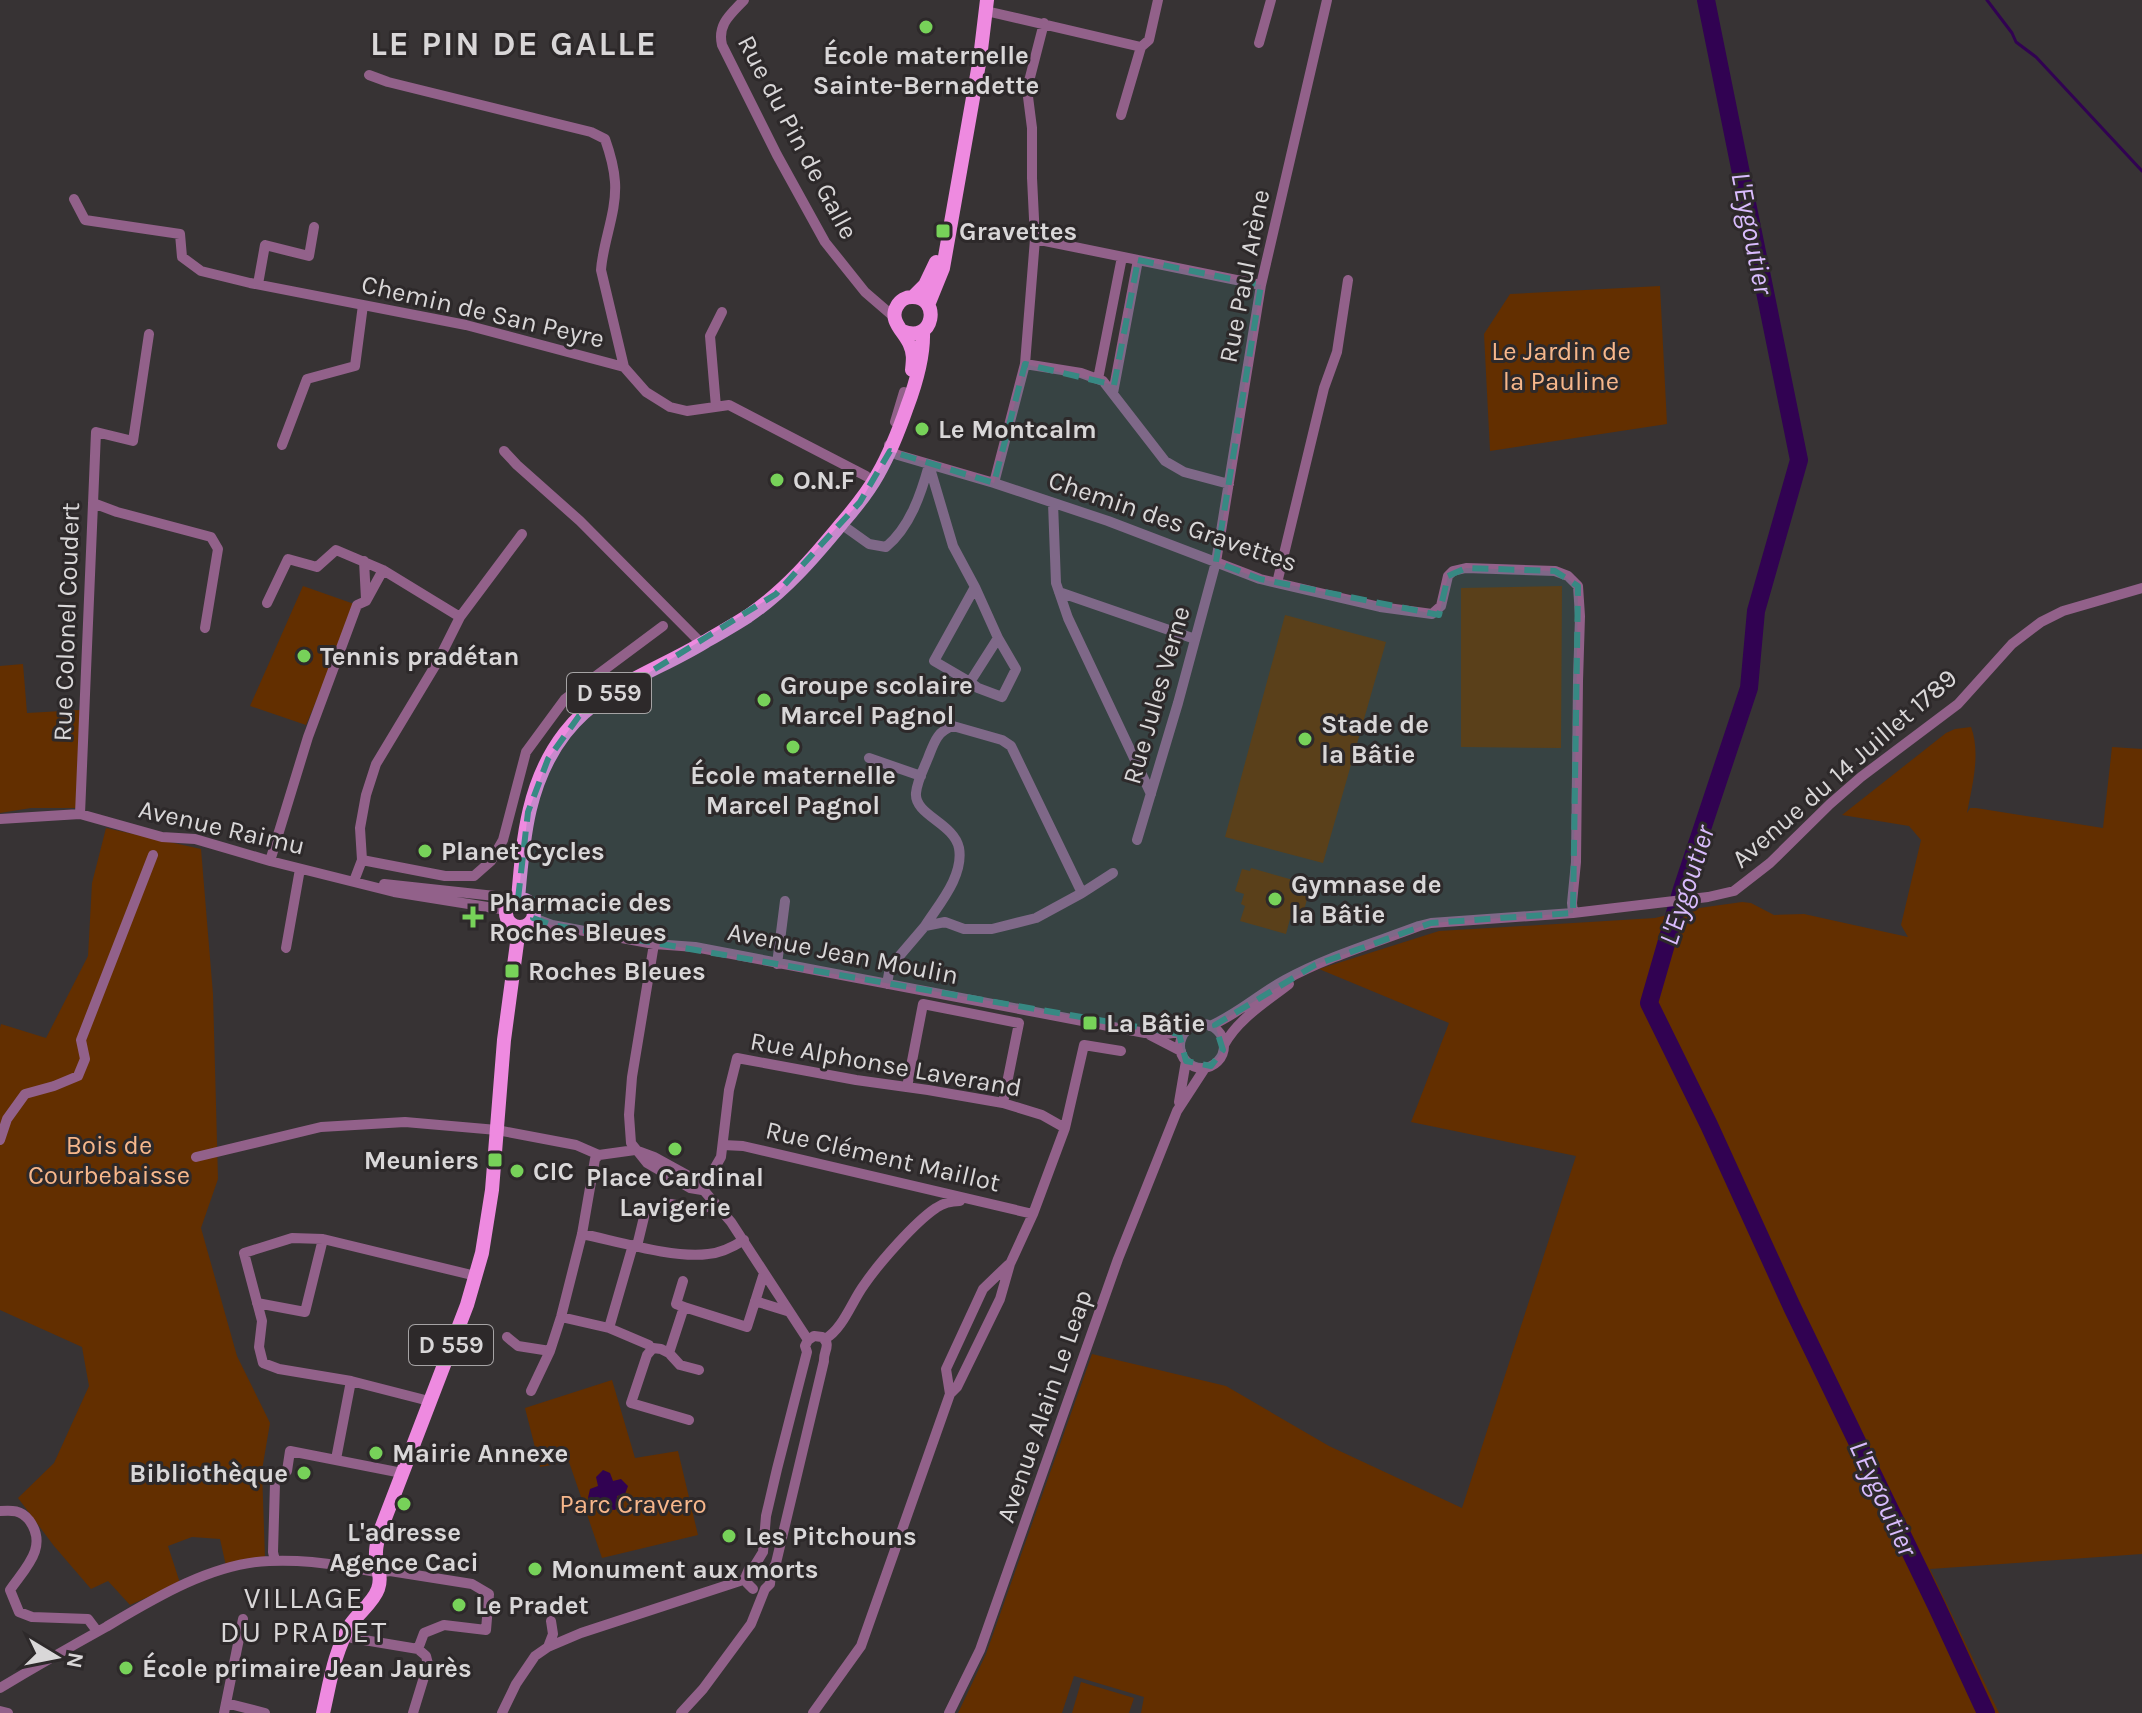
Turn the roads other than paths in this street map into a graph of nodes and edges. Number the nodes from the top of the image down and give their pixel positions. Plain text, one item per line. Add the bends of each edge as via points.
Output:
1 (744, 0) edge
2 (1158, 0) edge
3 (1271, 0) edge
4 (1327, 0) edge
5 (986, 5) edge
6 (1044, 23) junction
7 (1259, 43) dead end
8 (1141, 47) junction
9 (369, 75) dead end
10 (1121, 115) dead end
11 (74, 199) dead end
12 (314, 227) dead end
13 (1035, 239) junction
14 (1122, 257) junction
15 (1138, 260) junction
16 (1348, 280) dead end
17 (258, 284) junction
18 (1261, 285) junction
19 (865, 292) junction
20 (907, 299) junction
21 (363, 305) junction
22 (928, 305) junction
23 (722, 312) dead end
24 (894, 317) junction
25 (902, 331) junction
26 (923, 331) junction
27 (149, 334) dead end
28 (1025, 364) junction
29 (624, 367) junction
30 (1098, 379) junction
31 (904, 392) junction
32 (1113, 393) junction
33 (716, 407) junction
34 (282, 445) dead end
35 (504, 451) dead end
36 (890, 451) junction
37 (929, 465) junction
38 (866, 476) junction
39 (994, 483) junction
40 (1229, 484) junction
41 (93, 503) junction
42 (1053, 503) junction
43 (841, 524) junction
44 (522, 534) dead end
45 (364, 561) junction
46 (1216, 562) junction
47 (805, 565) junction
48 (383, 570) junction
49 (1277, 583) junction
50 (975, 587) junction
51 (2142, 588) edge
52 (1059, 592) junction
53 (366, 601) junction
54 (267, 603) dead end
55 (460, 617) junction
56 (663, 626) dead end
57 (205, 628) dead end
58 (998, 638) junction
59 (1195, 639) junction
60 (702, 644) junction
61 (970, 682) junction
62 (869, 758) dead end
63 (921, 776) junction
64 (1151, 794) junction
65 (80, 814) junction
66 (0, 819) edge
67 (1137, 840) dead end
68 (153, 855) dead end
69 (362, 860) junction
70 (270, 861) junction
71 (300, 869) junction
72 (1113, 873) dead end
73 (354, 881) junction
74 (1082, 893) junction
75 (785, 901) dead end
76 (512, 903) junction
77 (1573, 913) junction
78 (533, 918) junction
79 (925, 926) junction
80 (519, 928) junction
81 (654, 944) junction
82 (286, 948) dead end
83 (777, 964) junction
84 (1309, 968) junction
85 (887, 984) junction
86 (1210, 1026) junction
87 (1186, 1031) junction
88 (1145, 1033) junction
89 (1224, 1045) junction
90 (1121, 1051) dead end
91 (1183, 1056) junction
92 (1205, 1068) junction
93 (907, 1087) junction
94 (1003, 1103) junction
95 (1177, 1111) junction
96 (1065, 1128) junction
97 (497, 1130) junction
98 (0, 1140) edge
99 (723, 1145) junction
100 (635, 1150) junction
101 (599, 1155) junction
102 (196, 1157) dead end
103 (702, 1190) junction
104 (970, 1200) junction
105 (715, 1203) junction
106 (1033, 1214) junction
107 (582, 1234) junction
108 (323, 1239) junction
109 (744, 1240) junction
110 (635, 1245) junction
111 (1010, 1264) junction
112 (764, 1273) junction
113 (476, 1276) junction
114 (683, 1281) dead end
115 (755, 1301) junction
116 (257, 1303) junction
117 (684, 1307) junction
118 (787, 1311) junction
119 (561, 1317) junction
120 (609, 1328) junction
121 (507, 1337) dead end
122 (825, 1339) junction
123 (808, 1340) junction
124 (651, 1347) junction
125 (550, 1351) junction
126 (807, 1352) junction
127 (669, 1353) junction
128 (823, 1356) junction
129 (699, 1370) dead end
130 (351, 1381) junction
131 (531, 1391) dead end
132 (950, 1394) junction
133 (429, 1401) junction
134 (689, 1420) dead end
135 (336, 1459) junction
136 (402, 1473) junction
137 (0, 1511) edge
138 (272, 1558) junction
139 (755, 1565) junction
140 (380, 1573) junction
141 (771, 1573) junction
142 (754, 1586) junction
143 (243, 1619) dead end
144 (349, 1629) junction
145 (97, 1631) junction
146 (565, 1640) junction
147 (548, 1647) junction
148 (418, 1649) junction
149 (0, 1688) edge
150 (225, 1708) edge
151 (0, 1711) edge
152 (8, 1713) edge
153 (265, 1713) edge
154 (323, 1713) edge
155 (413, 1713) edge
156 (502, 1713) edge
157 (681, 1713) edge
158 (813, 1713) edge
159 (949, 1713) edge

1 - 19 street, Rue du Pin de Galle via 722,25 722,45 825,242
2 - 8 street via 1149,40
3 - 7 street
4 - 18 street, Rue Paul Arène
5 - 6 street
5 - 20 main road via 971,57 939,251 925,285
5 - 22 main road via 943,268
6 - 8 street
6 - 13 street via 1027,89
8 - 10 street
9 - 29 street via 605,139 615,184 601,270
11 - 17 street, Chemin de San Peyre via 85,220 180,234 182,257 201,271
12 - 17 street via 309,256 265,245
13 - 14 street
13 - 28 street
14 - 15 street
14 - 30 street
15 - 18 street
15 - 32 street
16 - 49 street via 1337,352
17 - 21 street, Chemin de San Peyre
18 - 40 street, Rue Paul Arène
19 - 20 street via 890,303
19 - 24 street, Rue du Pin de Galle
20 - 22 main road via 919,298
20 - 24 main road
21 - 29 street, Chemin de San Peyre via 466,325
21 - 34 street via 355,366 307,379
22 - 26 main road via 930,322
23 - 33 street via 710,336
24 - 25 main road
25 - 26 main road
25 - 31 main road, D 559 via 913,359
26 - 36 main road, D 559 via 921,361
27 - 41 street, Rue Colonel Coudert via 133,441 96,432
28 - 30 street
28 - 39 street
29 - 33 street, Chemin de San Peyre via 646,392 670,407
30 - 32 street
31 - 36 street
31 - 38 main road, D 559
32 - 40 street via 1165,461
33 - 38 street, Chemin de San Peyre via 729,405
35 - 60 street
36 - 37 street, Chemin des Gravettes
36 - 43 main road, D 559
37 - 39 street, Chemin des Gravettes
37 - 43 street via 911,513 886,547 869,544
37 - 50 street via 953,546
38 - 47 main road, D 559
39 - 42 street, Chemin des Gravettes
40 - 46 street, Rue Paul Arène
41 - 57 street via 211,537 218,549
41 - 65 street, Rue Colonel Coudert
42 - 46 street, Chemin des Gravettes
42 - 52 street
43 - 47 main road, D 559
44 - 55 street
45 - 48 street
45 - 53 street
45 - 54 street via 336,550 317,567 288,559
46 - 49 street, Chemin des Gravettes
46 - 59 street, Rue Jules Verne
47 - 60 main road, D 559 via 749,616
48 - 53 street
48 - 55 street
49 - 77 street, Chemin des Gravettes via 1432,614 1441,606 1448,576 1466,568 1555,571 1578,586
50 - 58 street
50 - 61 street via 934,661
51 - 77 street, Avenue du 14 Juillet 1789 via 2041,622 2012,644 1951,710 1861,777 1734,891
52 - 59 street
52 - 64 street
53 - 70 street via 357,605 319,707
55 - 69 street via 376,764 360,828
56 - 69 street via 565,699 526,752 503,840 474,876 445,876
58 - 61 street
58 - 61 street via 1016,669 1002,697
59 - 64 street, Rue Jules Verne
60 - 76 main road, D 559 via 599,699 563,735 536,785
62 - 63 street
63 - 74 street via 943,729 953,726 1011,746
63 - 79 street via 915,795 919,807 950,830 959,847 959,866
64 - 67 street, Rue Jules Verne
65 - 66 street, Avenue Raimu
65 - 70 street, Avenue Raimu
68 - 98 street via 81,1040 85,1059 78,1076 25,1094
69 - 73 street
70 - 71 street, Avenue Raimu
71 - 73 street, Avenue Raimu
71 - 82 street
72 - 74 street
73 - 76 street, Avenue Raimu via 460,898 495,896
74 - 79 street via 1036,918 992,929 964,929 945,922
75 - 83 street
76 - 78 main road via 523,899 531,904
76 - 80 main road via 508,922
77 - 84 street via 1431,923
78 - 80 main road
78 - 81 street, Avenue Jean Moulin
79 - 85 street via 890,967
80 - 97 main road, D 559
81 - 83 street, Avenue Jean Moulin
81 - 100 street via 629,1098
83 - 85 street, Avenue Jean Moulin
84 - 86 street
84 - 89 street via 1246,1018
85 - 88 street, Avenue Jean Moulin
86 - 87 street
86 - 89 street
87 - 88 street, Avenue Jean Moulin
87 - 91 street
88 - 91 street, Avenue Jean Moulin
89 - 92 street via 1219,1060
90 - 96 street via 1084,1045
91 - 92 street via 1194,1067
91 - 95 street, Avenue Alain Le Leap
92 - 95 street, Avenue Alain Le Leap
93 - 94 street, Rue Alphonse Laverand
93 - 94 street via 923,1004 1019,1023
93 - 99 street, Rue Alphonse Laverand via 737,1058
94 - 96 street, Rue Alphonse Laverand
95 - 159 street, Avenue Alain Le Leap via 1118,1259 980,1650
96 - 106 street
97 - 101 street via 576,1145
97 - 102 street via 405,1122 321,1127
97 - 113 main road, D 559
99 - 103 street, Rue Alphonse Laverand
99 - 104 street, Rue Clément Maillot
100 - 101 street
100 - 103 street via 647,1163
101 - 107 street
103 - 105 street
104 - 106 street, Rue Clément Maillot
104 - 122 street via 937,1207 915,1227
105 - 109 street
105 - 110 street via 700,1210 671,1204 645,1213
106 - 111 street
107 - 110 street
107 - 119 street
108 - 113 street
108 - 116 street via 305,1312
108 - 116 street via 292,1238 244,1253
109 - 110 street via 709,1254
109 - 112 street
110 - 120 street
111 - 132 street via 1000,1299
111 - 132 street via 983,1289 946,1369
112 - 115 street
112 - 118 street
113 - 133 main road, D 559
114 - 117 street via 676,1304
115 - 117 street via 747,1327
115 - 118 street
116 - 130 street via 263,1363
117 - 127 street
118 - 123 street
119 - 120 street
119 - 125 street
120 - 124 street
121 - 125 street via 518,1346
122 - 123 street
122 - 128 street
123 - 126 street
124 - 127 street
124 - 134 street via 631,1403
125 - 131 street
126 - 128 street
126 - 139 street via 766,1516 763,1552
127 - 129 street via 680,1365
128 - 141 street
130 - 133 street
130 - 135 street
132 - 158 street via 861,1646
133 - 136 main road, D 559
135 - 136 street
135 - 138 street via 290,1451 287,1471 275,1483
136 - 140 main road, D 559 via 379,1534
137 - 145 street via 24,1514 38,1536 35,1553 10,1590 19,1612 88,1619
138 - 140 street
138 - 145 street via 207,1575
139 - 141 street
139 - 142 street via 747,1572
140 - 144 main road, D 559 via 378,1589
140 - 148 street via 472,1584 489,1594 486,1630 444,1625 424,1633
141 - 142 street via 771,1580
142 - 146 street
142 - 157 street via 751,1624
143 - 150 street
144 - 148 street via 352,1638
144 - 154 main road, D 559 via 334,1662
145 - 149 street
146 - 147 street
146 - 147 street via 554,1622
147 - 156 street via 535,1656
148 - 155 street via 428,1664
150 - 153 street
151 - 152 street

